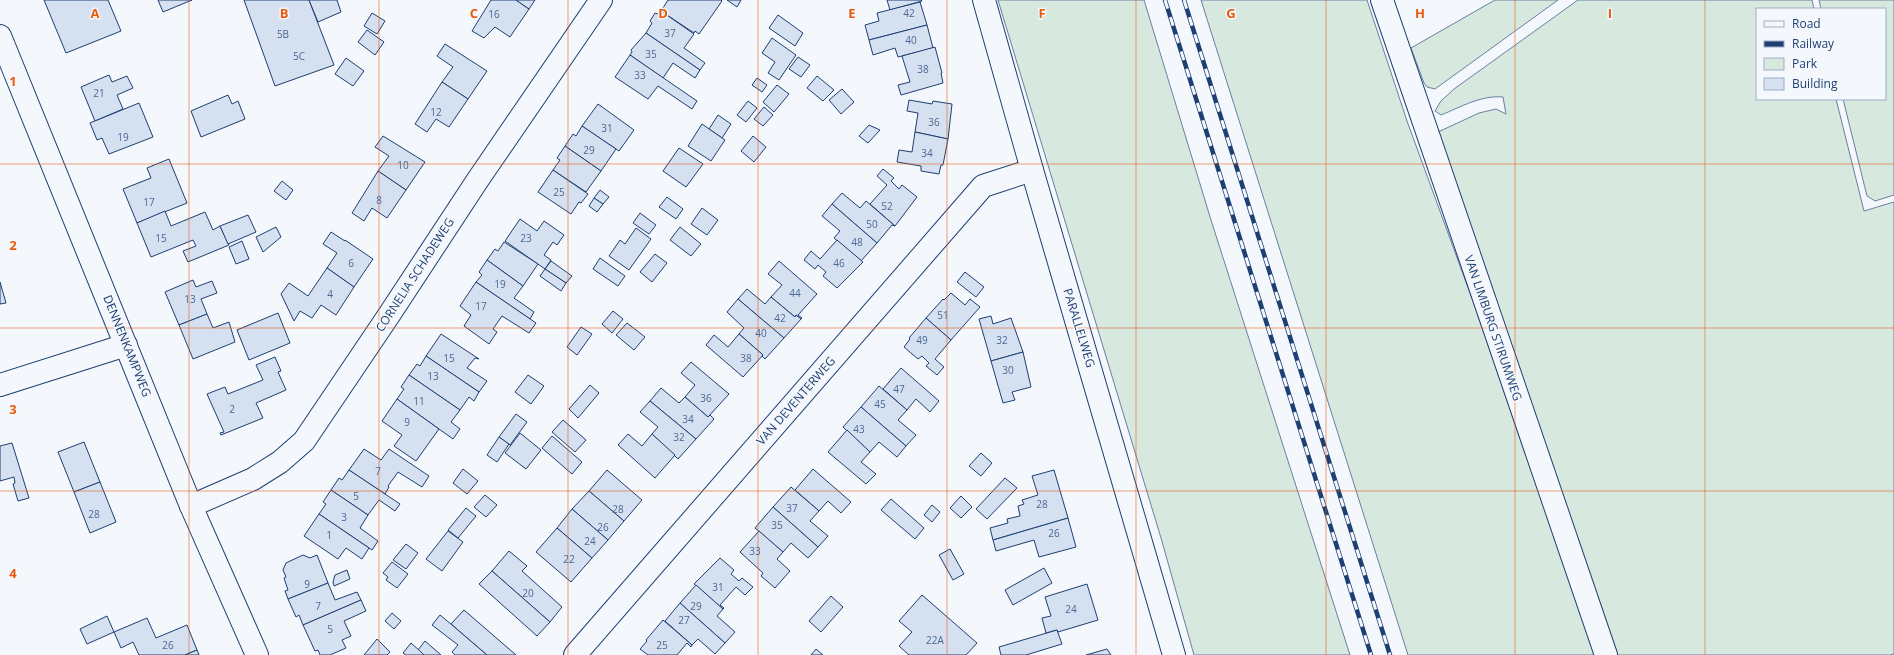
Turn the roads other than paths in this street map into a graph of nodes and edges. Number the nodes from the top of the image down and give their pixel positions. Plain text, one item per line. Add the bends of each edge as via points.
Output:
1 (600, 0) edge
2 (984, 0) edge
3 (1382, 0) edge
4 (0, 36) edge
5 (1032, 170) junction
6 (126, 345) junction
7 (0, 385) edge
8 (191, 506) junction
9 (257, 655) edge
10 (576, 655) edge
11 (1174, 655) edge
12 (1606, 655) edge

1 - 8 street, CORNELIA SCHADEWEG via 304,441 280,462 253,479
2 - 5 street, PARALLELWEG
3 - 12 street, VAN LIMBURG STIRUMWEG
4 - 6 street, DENNENKAMPWEG
5 - 10 street, VAN DEVENTERWEG via 983,186
5 - 11 street, PARALLELWEG
6 - 7 street
6 - 8 street, DENNENKAMPWEG
8 - 9 street, DENNENKAMPWEG

